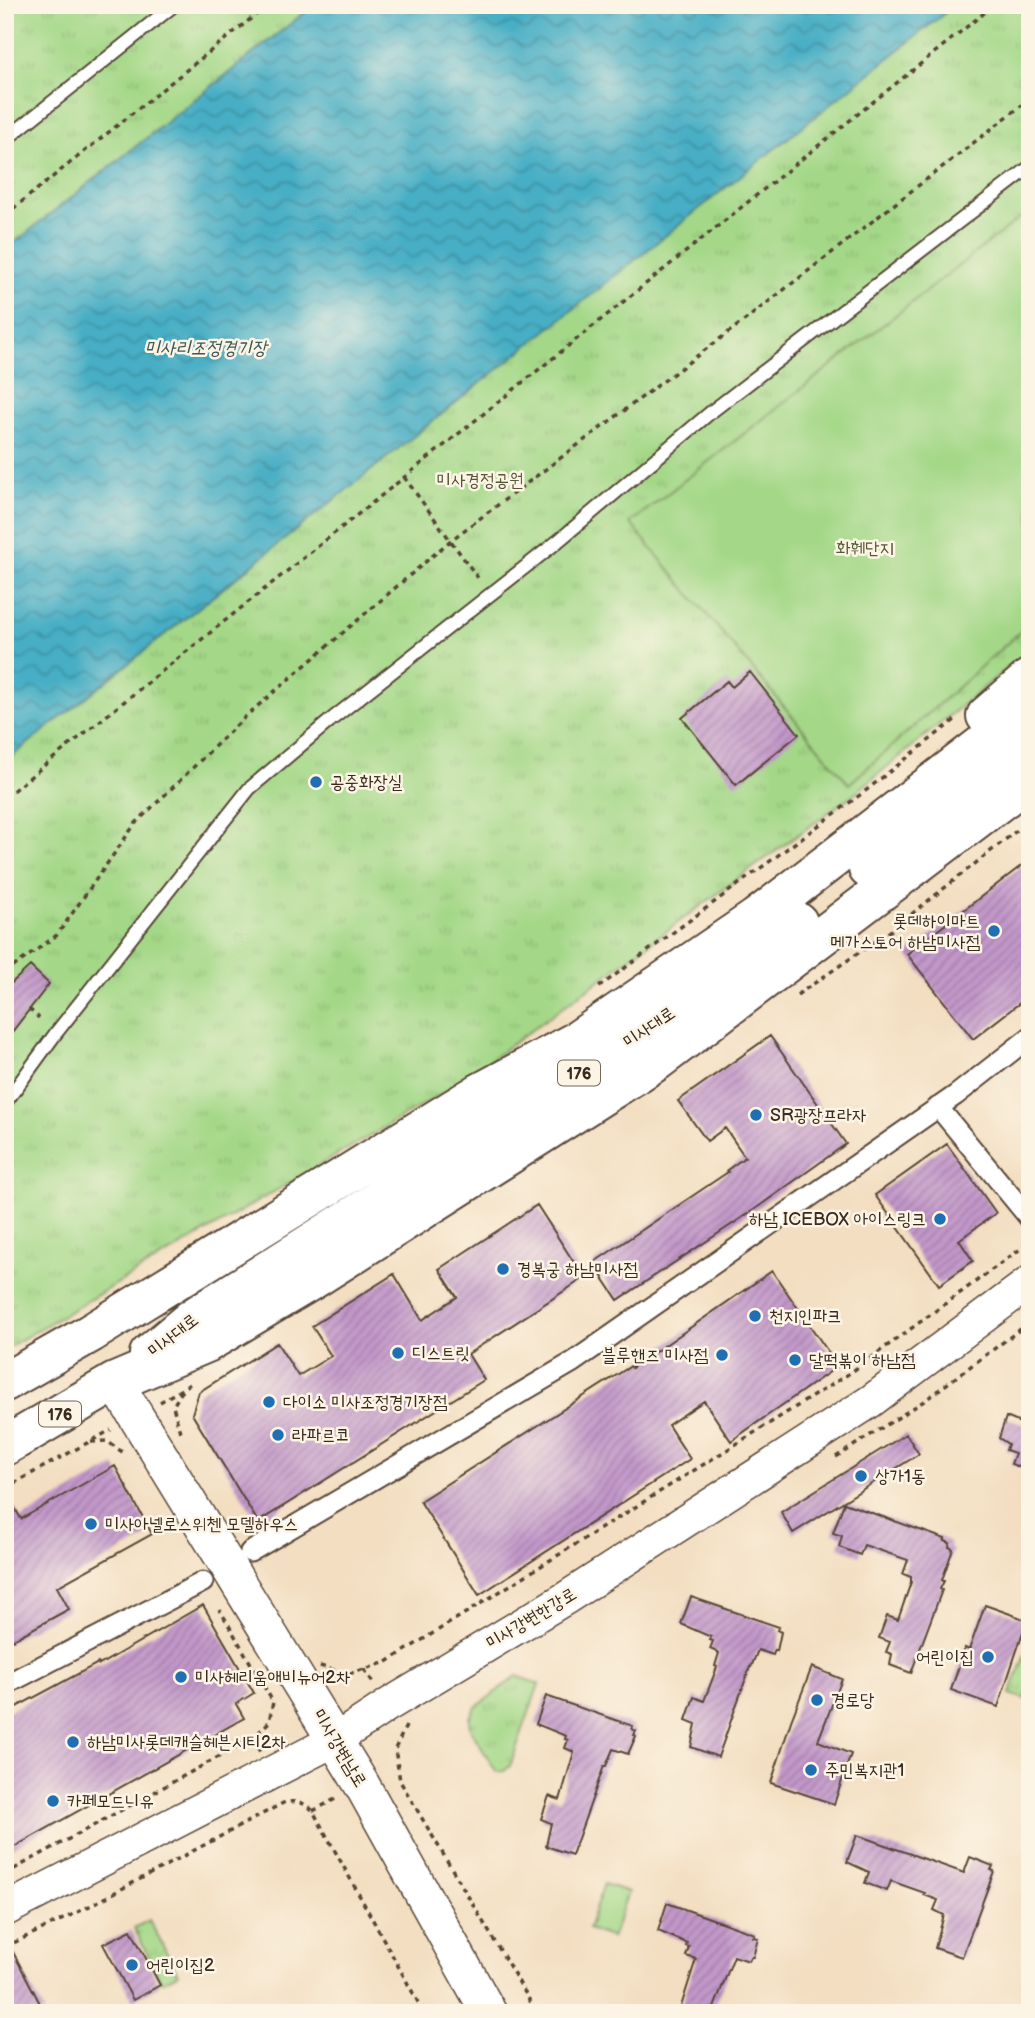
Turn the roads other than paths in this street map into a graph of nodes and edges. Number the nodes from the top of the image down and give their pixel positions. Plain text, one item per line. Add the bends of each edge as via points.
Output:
1 (174, 5) edge
2 (5, 140) edge
3 (1030, 167) edge
4 (1030, 678) edge
5 (1030, 708) edge
6 (1030, 744) edge
7 (1030, 779) edge
8 (1030, 1037) edge
9 (479, 1093) junction
10 (5, 1102) edge
11 (938, 1107) junction
12 (1030, 1219) edge
13 (1030, 1282) edge
14 (5, 1382) edge
15 (115, 1382) junction
16 (5, 1446) edge
17 (250, 1552) dead end
18 (203, 1581) dead end
19 (5, 1685) edge
20 (335, 1740) junction
21 (5, 1910) edge
22 (489, 2013) edge

1 - 2 lane
3 - 10 lane via 711,412 250,789
4 - 9 main road, 미사대로 via 972,727 709,925 529,1051
5 - 9 main road, 미사대로 / 176 via 756,918 576,1041
6 - 15 main road, 미사대로 / 176 via 780,936 669,1013 192,1318
7 - 15 main road, 미사대로 via 656,1061 207,1343
8 - 11 street
9 - 14 main road, 미사대로 / 176
11 - 12 street
11 - 17 street via 573,1362
13 - 20 street, 미사강변한강로 via 871,1401
15 - 16 main road, 미사대로 / 176
15 - 20 main road, 미사강변남로
18 - 19 street
20 - 21 street, 미사강변한강로
20 - 22 main road, 미사강변남로

